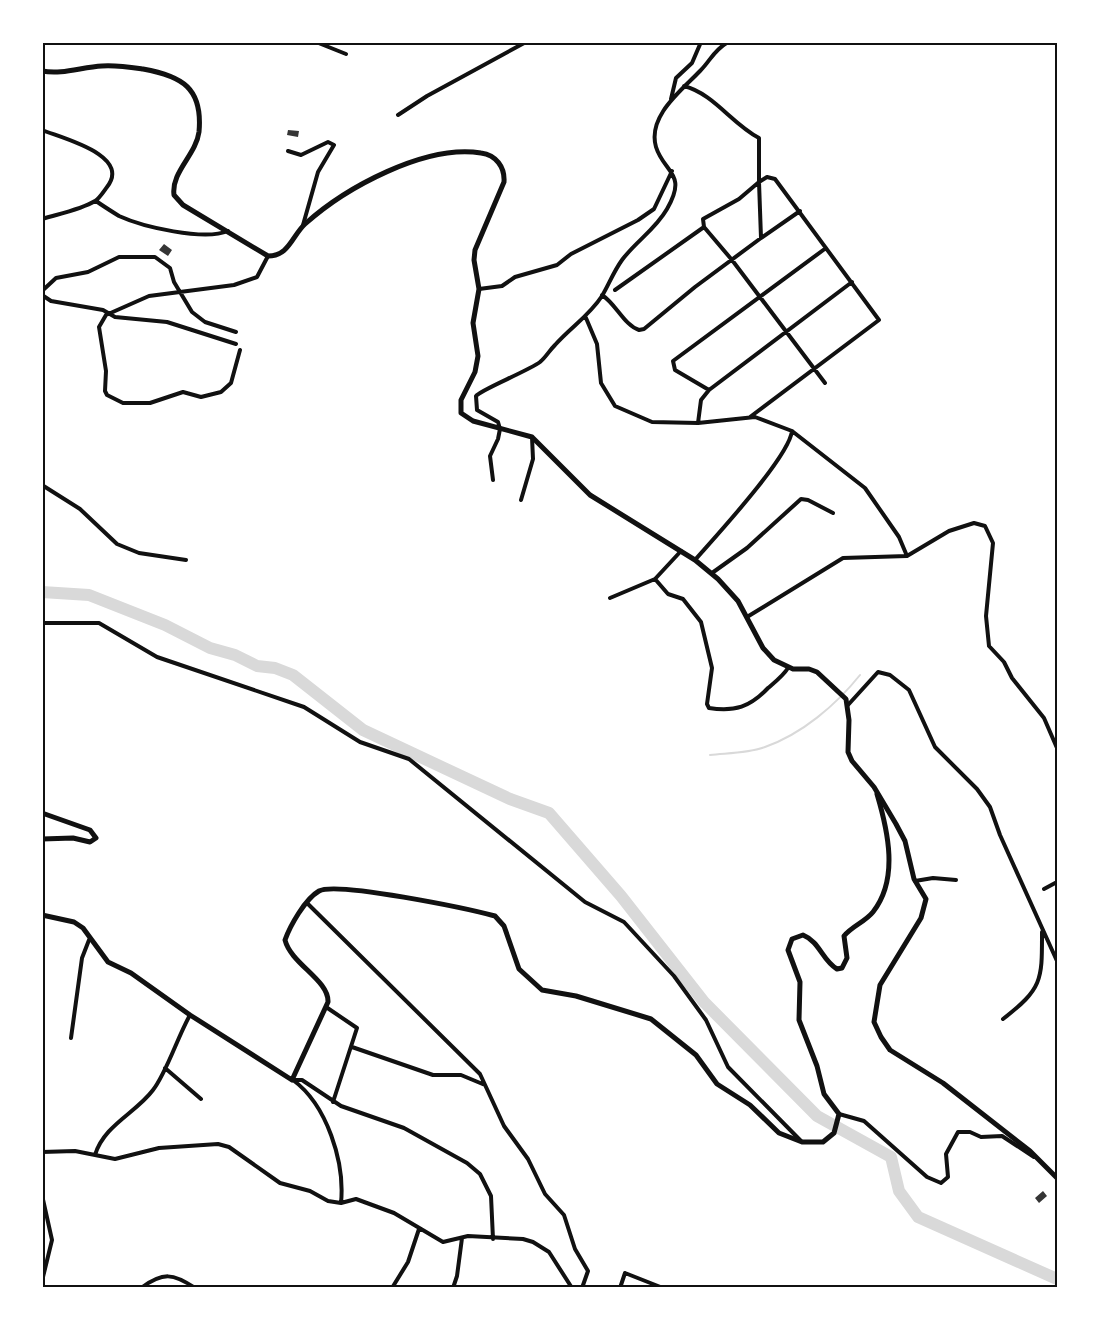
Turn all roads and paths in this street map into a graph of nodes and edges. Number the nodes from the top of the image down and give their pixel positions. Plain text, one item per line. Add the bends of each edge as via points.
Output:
1 (316, 42) edge
2 (526, 42) edge
3 (701, 42) edge
4 (728, 42) edge
5 (346, 54) dead end
6 (42, 71) edge
7 (684, 86) junction
8 (671, 100) junction
9 (398, 115) dead end
10 (42, 130) edge
11 (288, 151) dead end
12 (673, 170) junction
13 (759, 182) junction
14 (96, 201) junction
15 (800, 211) junction
16 (42, 219) edge
17 (302, 226) junction
18 (704, 227) junction
19 (228, 231) junction
20 (761, 238) junction
21 (826, 248) junction
22 (268, 256) junction
23 (732, 260) junction
24 (852, 282) junction
25 (479, 289) junction
26 (615, 290) dead end
27 (42, 293) edge
28 (181, 293) junction
29 (602, 295) junction
30 (760, 296) junction
31 (109, 313) junction
32 (586, 318) junction
33 (236, 332) dead end
34 (787, 332) junction
35 (236, 344) dead end
36 (240, 350) dead end
37 (814, 368) junction
38 (825, 383) dead end
39 (709, 390) junction
40 (750, 417) junction
41 (698, 423) junction
42 (500, 429) junction
43 (792, 431) junction
44 (532, 437) junction
45 (493, 480) dead end
46 (42, 485) edge
47 (521, 500) dead end
48 (833, 513) dead end
49 (681, 551) junction
50 (907, 556) junction
51 (186, 560) dead end
52 (695, 560) junction
53 (711, 574) junction
54 (655, 579) junction
55 (610, 598) dead end
56 (747, 617) junction
57 (42, 623) edge
58 (788, 668) junction
59 (847, 702) junction
60 (1057, 748) edge
61 (874, 787) junction
62 (42, 813) edge
63 (42, 839) edge
64 (956, 880) dead end
65 (915, 881) junction
66 (1057, 882) edge
67 (1044, 889) dead end
68 (307, 903) junction
69 (42, 915) edge
70 (1042, 931) junction
71 (89, 940) junction
72 (1057, 961) edge
73 (326, 1006) junction
74 (190, 1016) junction
75 (1003, 1019) dead end
76 (71, 1038) dead end
77 (352, 1047) junction
78 (165, 1068) junction
79 (292, 1080) junction
80 (486, 1086) junction
81 (201, 1099) dead end
82 (333, 1102) junction
83 (839, 1117) junction
84 (802, 1142) junction
85 (42, 1152) edge
86 (95, 1155) junction
87 (1041, 1160) junction
88 (1057, 1178) edge
89 (42, 1195) edge
90 (341, 1203) junction
91 (419, 1229) junction
92 (462, 1238) junction
93 (493, 1239) junction
94 (43, 1277) edge
95 (141, 1288) edge
96 (195, 1288) edge
97 (392, 1288) edge
98 (453, 1288) edge
99 (572, 1288) edge
100 (582, 1288) edge
101 (620, 1288) edge
102 (663, 1288) edge

1 - 5 street
2 - 9 street
3 - 8 street via 692,63 676,78
4 - 7 street
6 - 19 main road via 119,66 156,71 181,80 194,96 199,120 196,143 174,183 174,195 183,206
7 - 8 street
7 - 13 street via 707,95 759,138
8 - 12 street via 656,125 655,138 659,153
10 - 14 street via 77,142 108,162 112,179
11 - 17 street via 301,155 328,142 334,145 318,172
12 - 25 street via 654,209 638,220 557,265 515,277 502,286
12 - 29 street via 675,186 668,208 622,260
13 - 15 street via 772,177
13 - 18 street via 704,219
13 - 20 street
14 - 16 street
14 - 19 street via 142,224 197,234
15 - 20 street
15 - 21 street
17 - 22 main road via 286,250
17 - 25 main road via 368,181 399,166 456,152 487,154 501,166 504,177 476,250
18 - 23 street
18 - 26 street
19 - 22 main road
20 - 23 street
21 - 24 street
21 - 30 street
22 - 28 street via 257,278
23 - 29 street via 644,329 631,326
23 - 30 street
24 - 34 street
24 - 37 street via 879,320
25 - 42 main road via 474,313 476,364 459,407 473,421
27 - 28 street via 56,278 88,272 129,256 155,257 166,263
27 - 31 street via 51,301
28 - 31 street via 149,296
28 - 33 street via 199,318
29 - 32 street
30 - 34 street
30 - 39 street via 673,361 675,370
31 - 35 street via 115,317 167,322
31 - 36 street via 99,327 105,391 123,403 150,404 183,392 201,397 222,392 231,383
32 - 41 street via 597,344 601,383 615,406 652,422
32 - 42 street via 537,364 479,392 475,399 477,410 498,422
34 - 37 street
34 - 39 street
37 - 38 street
37 - 40 street
39 - 41 street via 701,400
40 - 41 street
40 - 43 street
42 - 44 main road
42 - 45 street via 490,456
43 - 50 street via 865,488 899,537
43 - 52 street via 777,461
44 - 47 street via 533,459
44 - 49 main road via 590,495
46 - 51 street via 80,509 117,544 139,553
48 - 53 street via 801,499 747,548
49 - 52 main road
49 - 54 street
50 - 56 street via 843,558
50 - 60 street via 949,531 974,523 985,526 993,543 986,615 989,646 1044,718
52 - 53 main road
53 - 56 main road via 728,589
54 - 55 street
54 - 58 street via 668,594 683,599 700,621 712,668 706,704 709,708 746,707
56 - 58 main road via 763,648
57 - 84 street via 99,623 157,657 304,707 360,742 409,759 585,902 624,922 674,976 706,1020 728,1068
58 - 59 main road via 817,672
59 - 61 main road via 848,752
59 - 70 street via 878,672 890,675 909,690 935,747 990,807
61 - 65 main road via 905,842
61 - 83 main road via 888,856 889,877 884,896 870,915 844,936 847,958 842,968 827,963 813,940 803,935 792,939 788,950 800,982 799,1020 824,1094
62 - 63 main road via 90,830 96,838 90,842
64 - 65 street
65 - 87 main road via 923,891 925,907 880,985 874,1022 880,1037 890,1050 943,1083
66 - 67 street
68 - 73 main road via 285,940 290,952 325,989 329,997
68 - 80 street via 433,1025 480,1074
68 - 84 main road via 327,888 368,890 495,916 504,926 519,969 542,990 651,1019 696,1055 727,1092 750,1105 779,1133
69 - 71 main road via 74,922 83,928
70 - 72 street
70 - 75 street via 1042,972 1038,985
71 - 74 main road via 108,962 159,991
71 - 76 street via 82,958
73 - 77 street via 357,1028
73 - 79 main road
74 - 78 street
74 - 79 main road
77 - 80 street via 433,1075 461,1075
77 - 82 street
78 - 81 street
78 - 86 street via 153,1090 110,1131 97,1146
79 - 82 street via 302,1080
79 - 90 street via 308,1091 320,1108 342,1171
80 - 100 street via 504,1126 564,1215 575,1249 588,1271
82 - 93 street via 405,1128 480,1174 491,1196
83 - 84 main road via 834,1133 823,1142
83 - 87 street via 864,1121 927,1177 941,1183 948,1177 946,1154 958,1132 1002,1136
85 - 86 street
86 - 90 street via 115,1159 159,1148 218,1144 229,1147 280,1183 310,1191 328,1202
87 - 88 main road
89 - 94 street via 52,1240
90 - 91 street via 356,1199 394,1213
91 - 92 street via 442,1242
91 - 97 street via 408,1262
92 - 93 street
92 - 98 street
93 - 99 street via 523,1239 549,1252
95 - 96 street via 157,1278 174,1275
101 - 102 street via 625,1274

